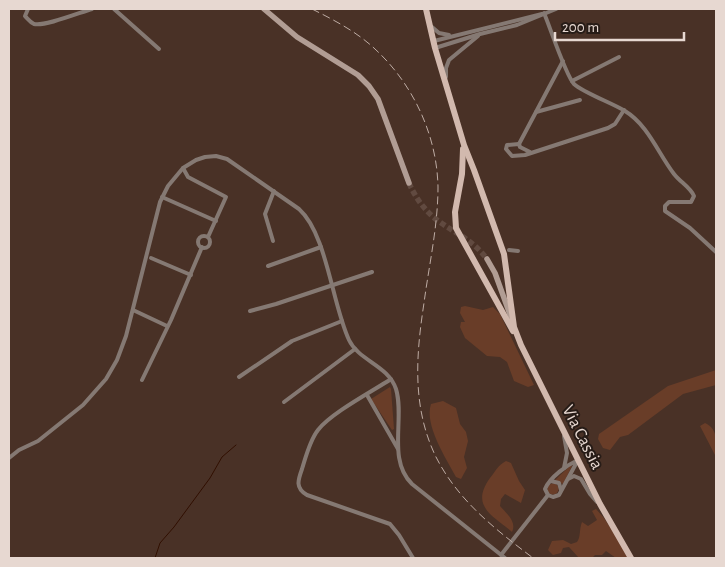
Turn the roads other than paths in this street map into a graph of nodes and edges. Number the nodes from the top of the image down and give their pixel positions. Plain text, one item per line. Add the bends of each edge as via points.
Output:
1 (28, 9) edge
2 (92, 9) edge
3 (114, 9) edge
4 (264, 9) edge
5 (426, 9) edge
6 (556, 9) edge
7 (544, 16) junction
8 (430, 25) junction
9 (462, 34) junction
10 (480, 34) junction
11 (452, 36) junction
12 (464, 39) junction
13 (434, 45) junction
14 (466, 46) junction
15 (159, 49) dead end
16 (619, 57) dead end
17 (563, 61) junction
18 (572, 81) junction
19 (447, 89) junction
20 (580, 100) dead end
21 (624, 110) junction
22 (536, 112) junction
23 (519, 144) junction
24 (464, 145) junction
25 (530, 152) junction
26 (183, 168) junction
27 (409, 183) tunnel mouth
28 (274, 191) junction
29 (162, 196) junction
30 (216, 221) junction
31 (208, 237) junction
32 (274, 242) dead end
33 (202, 247) junction
34 (321, 247) junction
35 (509, 250) dead end
36 (518, 251) dead end
37 (716, 252) edge
38 (151, 258) dead end
39 (487, 259) tunnel mouth
40 (268, 266) dead end
41 (372, 272) dead end
42 (191, 275) junction
43 (331, 285) junction
44 (133, 310) junction
45 (250, 311) dead end
46 (342, 321) junction
47 (167, 326) junction
48 (514, 327) junction
49 (521, 345) junction
50 (355, 350) junction
51 (240, 377) dead end
52 (391, 379) junction
53 (142, 380) dead end
54 (367, 395) junction
55 (284, 402) dead end
56 (564, 431) junction
57 (399, 451) junction
58 (9, 458) edge
59 (578, 460) junction
60 (563, 469) junction
61 (567, 481) junction
62 (549, 482) junction
63 (561, 492) junction
64 (548, 495) junction
65 (600, 504) junction
66 (501, 555) junction
67 (413, 558) edge
68 (505, 558) edge
69 (631, 558) edge

1 - 2 street via 26,16 37,24
3 - 15 street
4 - 27 main road via 297,37 358,75 369,86 378,99
5 - 8 main road
6 - 7 street
7 - 9 street
7 - 10 street
7 - 17 street
8 - 11 street via 439,33
8 - 13 main road
9 - 11 street
9 - 12 street
10 - 12 street
10 - 14 street
11 - 13 street
12 - 13 street
12 - 14 street
13 - 19 main road
14 - 19 street via 447,64
16 - 18 street
17 - 18 street
17 - 22 street
18 - 21 street
19 - 24 main road
20 - 22 street
21 - 25 street via 615,124 608,128
21 - 37 street via 640,124 672,172 694,196 691,202 666,204 665,211
22 - 23 street
23 - 25 street
23 - 25 street via 507,144 506,149 512,156
24 - 48 main road, Via Cassia via 504,254
24 - 49 main road via 455,212 456,228
26 - 28 street via 202,158 223,158
26 - 29 street
26 - 30 street via 188,177 226,197
28 - 32 street via 266,214
28 - 34 street via 307,218
29 - 30 street
29 - 44 street
30 - 31 street
31 - 33 street via 209,245
31 - 33 street via 199,238 198,243
33 - 42 street
34 - 40 street
34 - 43 street
35 - 36 street
38 - 42 street
39 - 48 main road
41 - 43 street
42 - 47 street
43 - 45 street
43 - 46 street
44 - 47 street
44 - 58 street via 117,360 98,390 38,441
46 - 50 street
46 - 51 street via 292,340
47 - 53 street
48 - 49 main road, Via Cassia
49 - 56 main road, Via Cassia
50 - 52 street
50 - 55 street
52 - 54 street
52 - 57 street via 397,395
54 - 57 street
54 - 67 street via 318,429 299,476 298,487 311,496 390,524
56 - 59 main road, Via Cassia
56 - 60 street via 567,453
57 - 66 street via 403,472 409,481
59 - 60 street
59 - 61 street
59 - 65 main road, Via Cassia
60 - 62 street
61 - 63 street
61 - 65 street via 573,476 580,478
62 - 63 street via 559,483
62 - 64 street via 546,488
63 - 64 street via 555,497
64 - 66 street
65 - 69 main road, Via Cassia
66 - 68 street

